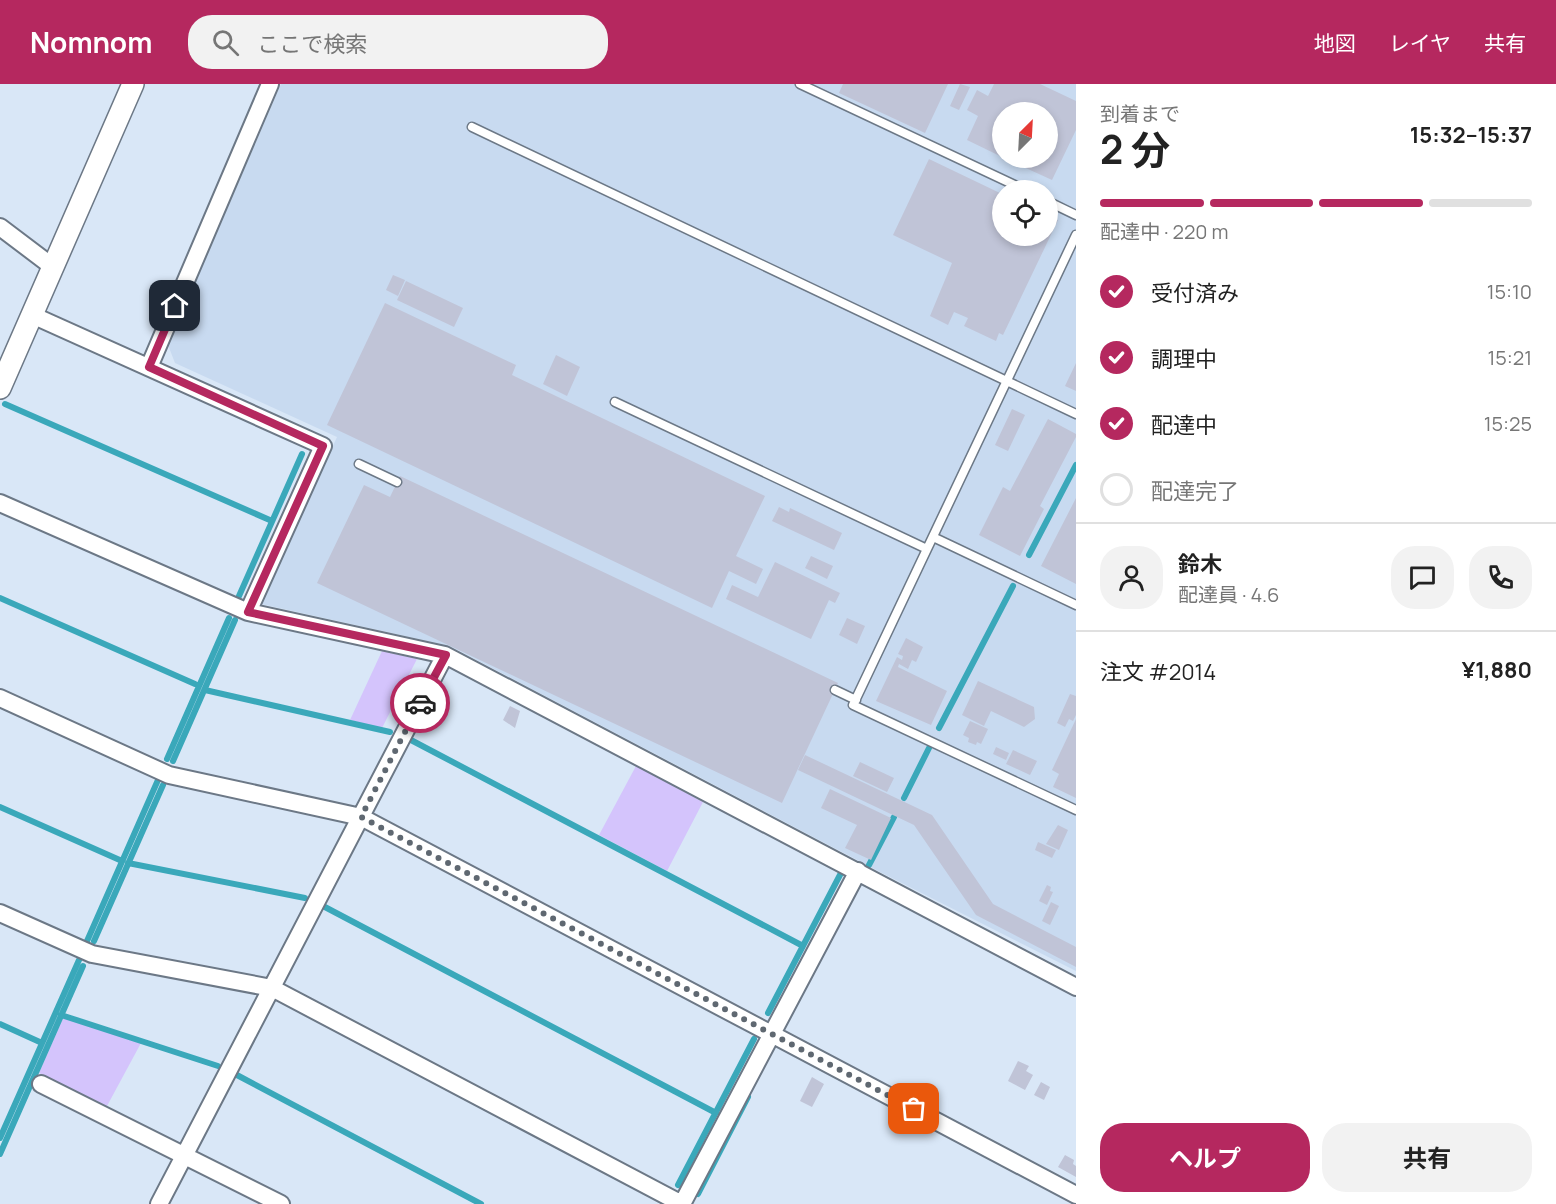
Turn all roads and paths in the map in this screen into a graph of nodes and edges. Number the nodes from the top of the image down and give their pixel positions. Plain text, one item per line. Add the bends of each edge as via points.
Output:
1 (270, 84) edge
2 (800, 84) edge
3 (126, 87) edge
4 (472, 127) dead end
5 (1004, 180) edge
6 (1058, 206) edge
7 (1076, 215) edge
8 (0, 227) edge
9 (1076, 235) edge
10 (53, 267) junction
11 (32, 315) junction
12 (7, 351) edge
13 (149, 367) junction
14 (1007, 381) junction
15 (0, 388) edge
16 (615, 402) dead end
17 (1076, 414) edge
18 (359, 464) dead end
19 (397, 482) dead end
20 (0, 503) edge
21 (933, 537) junction
22 (927, 549) junction
23 (1076, 605) edge
24 (248, 612) junction
25 (446, 655) junction
26 (835, 690) dead end
27 (0, 698) edge
28 (856, 700) junction
29 (1076, 810) edge
30 (361, 817) junction
31 (858, 871) junction
32 (0, 913) edge
33 (1076, 987) edge
34 (272, 988) junction
35 (772, 1035) junction
36 (41, 1084) dead end
37 (185, 1154) junction
38 (1076, 1195) edge
39 (159, 1204) edge
40 (281, 1204) edge
41 (682, 1204) edge

1 - 13 street
2 - 5 lane
3 - 10 street
4 - 14 lane
6 - 7 lane
8 - 10 street
9 - 14 lane
10 - 11 street
11 - 12 street
11 - 13 street
12 - 15 street
13 - 24 street via 323,446
14 - 17 lane
14 - 21 lane
16 - 22 lane
18 - 19 lane
20 - 24 street
21 - 22 lane
21 - 23 lane
22 - 28 lane
24 - 25 street
25 - 30 street
25 - 31 street
26 - 28 lane
27 - 30 street via 170,775
28 - 29 lane via 853,705
30 - 34 street
30 - 35 street
31 - 33 street
31 - 35 street
32 - 34 street via 92,954
34 - 37 street
34 - 41 street
35 - 38 street
35 - 41 street
36 - 37 street
37 - 39 street
37 - 40 street

